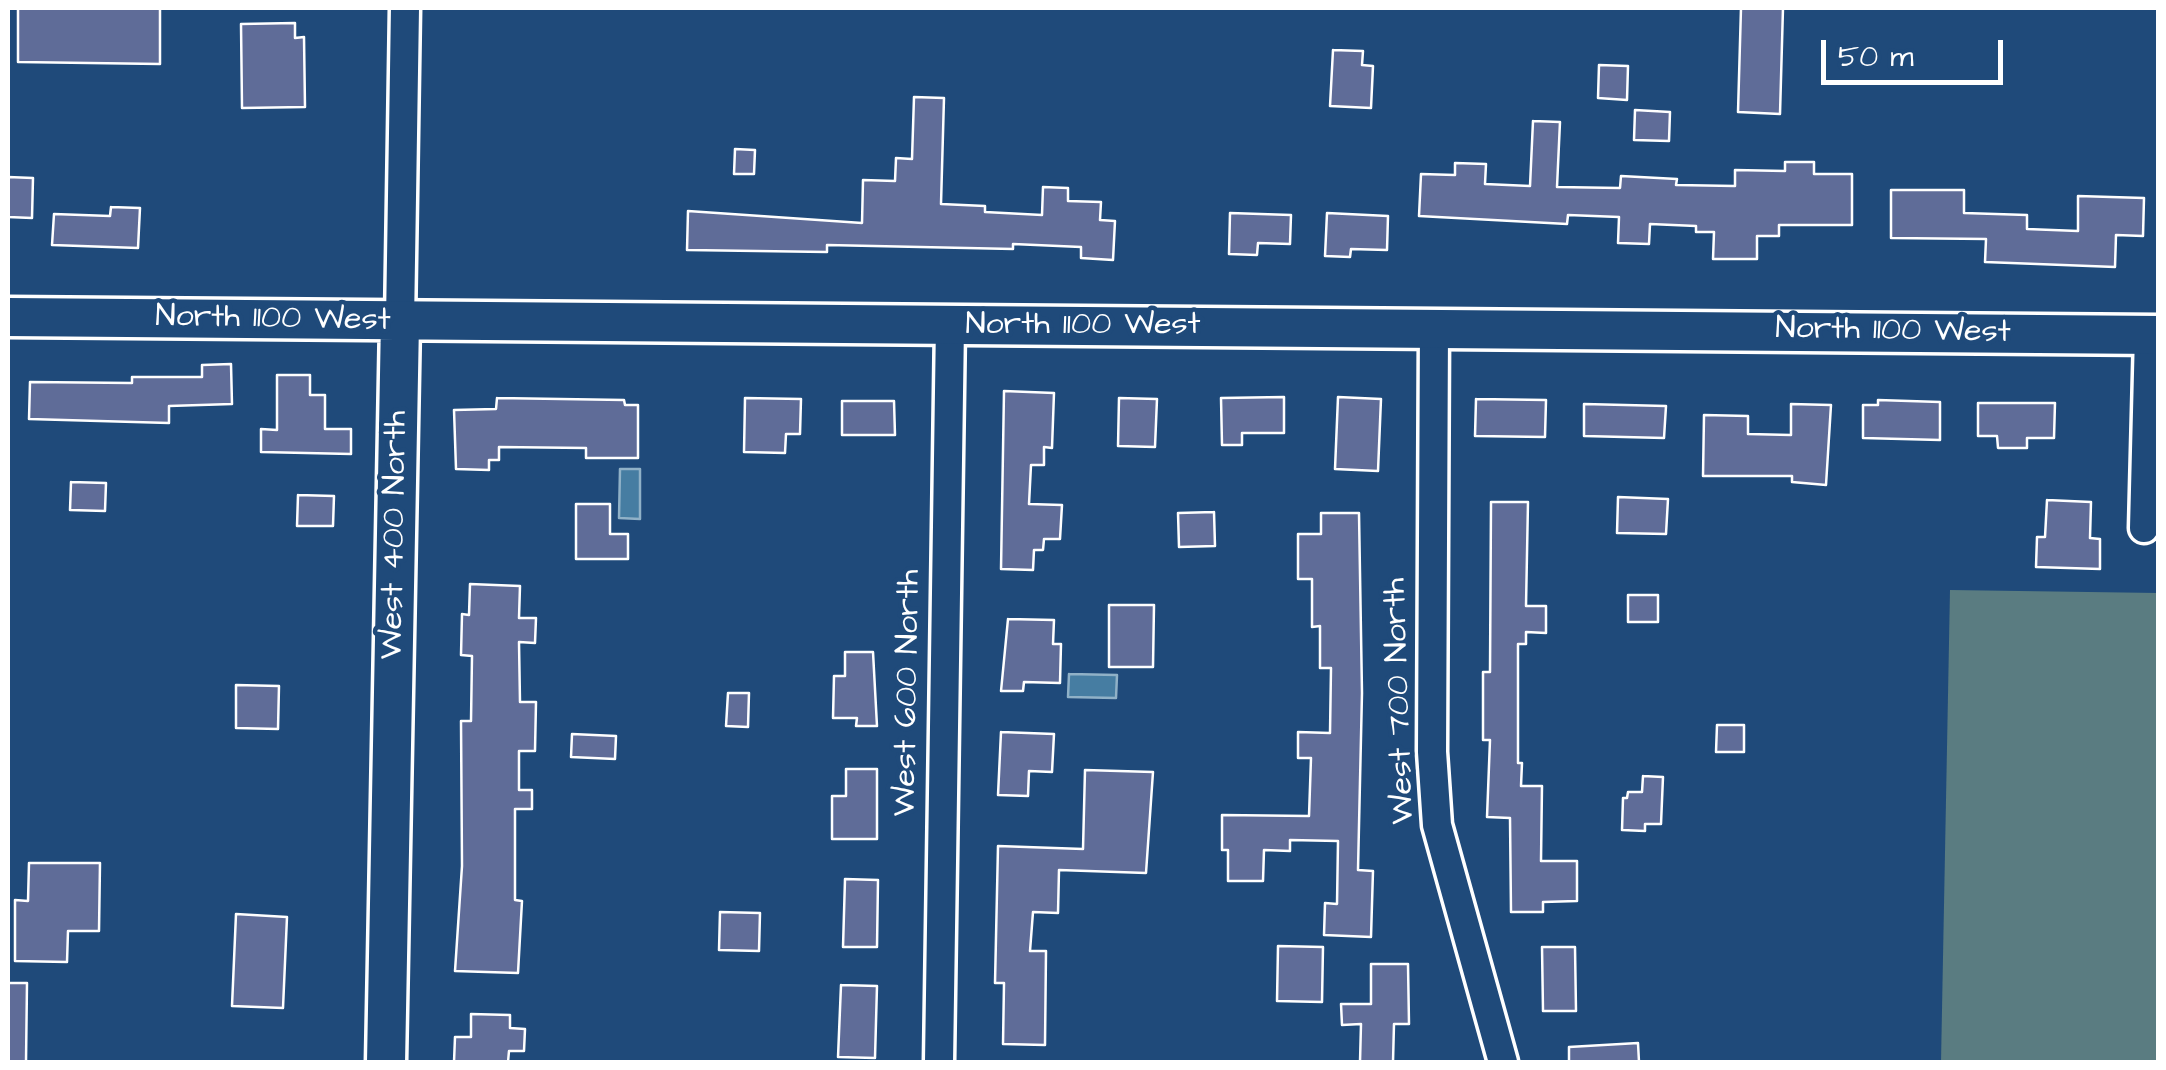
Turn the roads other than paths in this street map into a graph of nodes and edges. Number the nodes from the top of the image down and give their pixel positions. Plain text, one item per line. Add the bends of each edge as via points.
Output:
1 (405, 8) edge
2 (8, 317) edge
3 (400, 322) junction
4 (950, 326) junction
5 (1434, 328) junction
6 (2154, 335) edge
7 (2144, 528) dead end
8 (386, 1062) edge
9 (939, 1062) edge
10 (1503, 1062) edge

1 - 3 street, West 400 North
2 - 3 street, North 1100 West
3 - 4 street, North 1100 West
3 - 8 street, West 400 North
4 - 5 street, North 1100 West
4 - 9 street, West 600 North
5 - 6 street, North 1100 West
5 - 10 street, West 700 North via 1437,825
6 - 7 street

